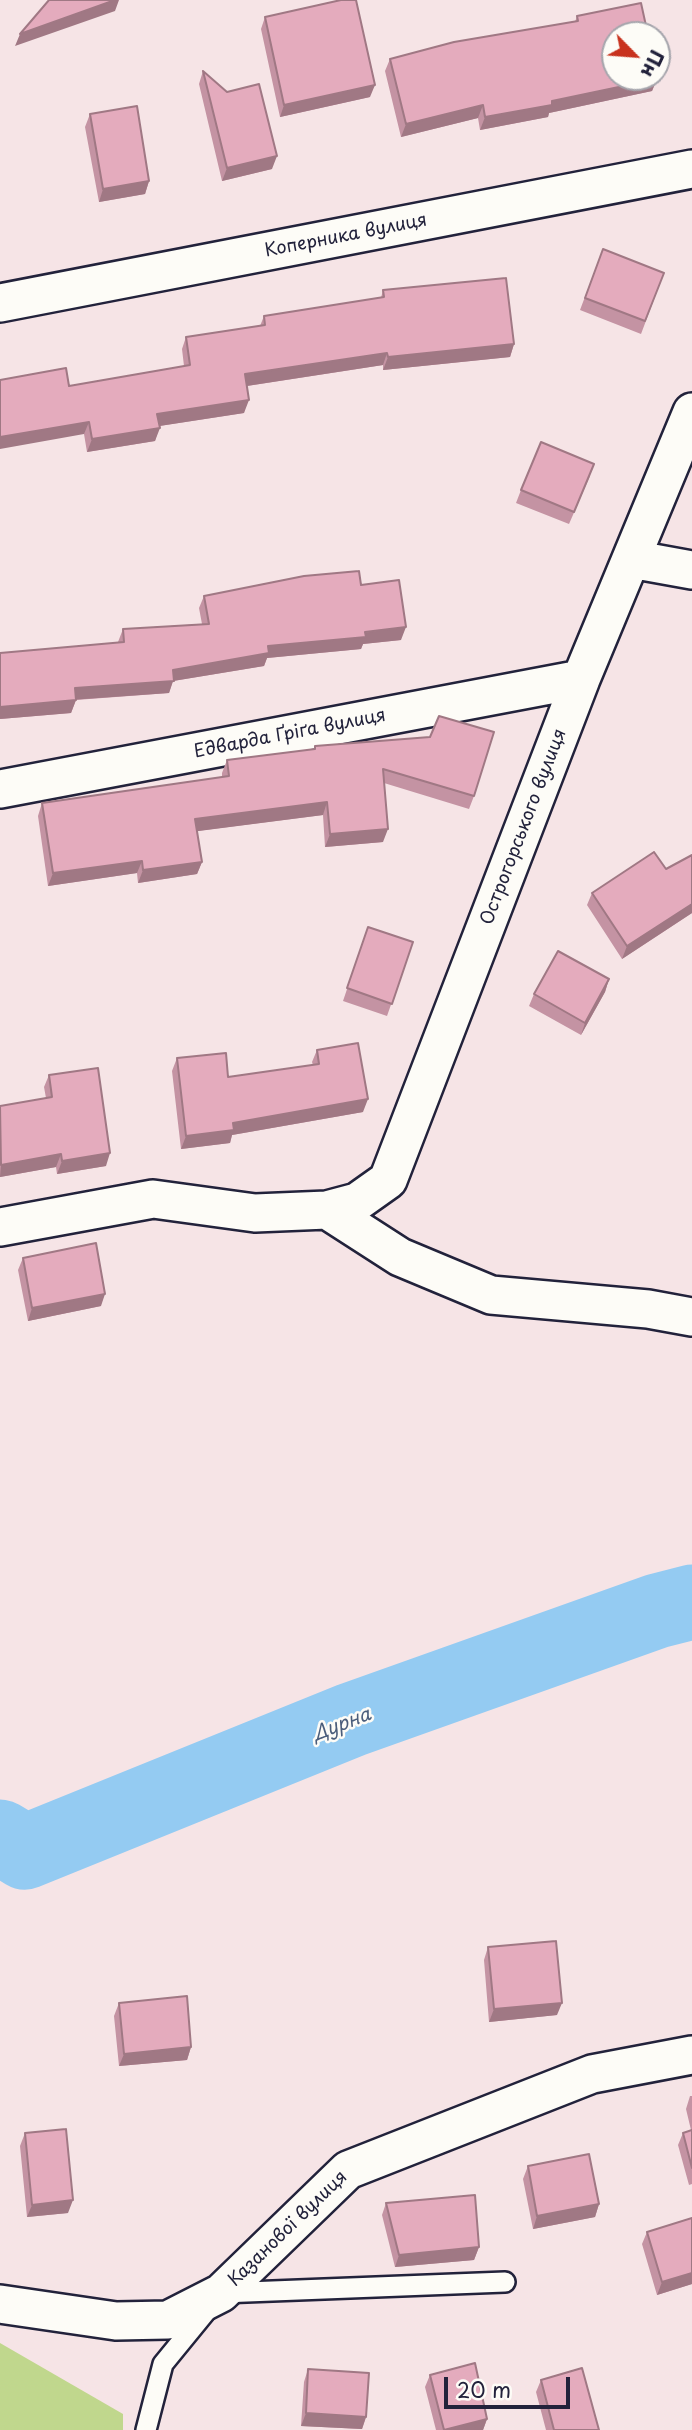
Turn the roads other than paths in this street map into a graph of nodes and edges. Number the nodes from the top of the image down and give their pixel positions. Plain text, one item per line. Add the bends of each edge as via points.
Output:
1 (692, 169) edge
2 (0, 303) edge
3 (692, 412) edge
4 (631, 559) junction
5 (692, 570) edge
6 (580, 679) junction
7 (0, 789) edge
8 (327, 1210) junction
9 (0, 1227) edge
10 (692, 1317) edge
11 (692, 2056) edge
12 (505, 2282) dead end
13 (221, 2293) junction
14 (0, 2304) edge
15 (146, 2430) edge

1 - 2 street, Коперника вулиця
3 - 4 street, Острогорського вулиця
4 - 5 street
4 - 6 street, Острогорського вулиця
6 - 7 street, Едварда Ґріґа вулиця
6 - 8 street, Острогорського вулиця via 388,1180 357,1202
8 - 9 street, Острогорського вулиця via 256,1213 153,1199
8 - 10 street via 400,1257 491,1295
11 - 13 street, Казанової вулиця via 592,2074 348,2170
12 - 13 lane
13 - 14 street, Казанової вулиця via 168,2320 117,2321
13 - 15 lane via 163,2364

